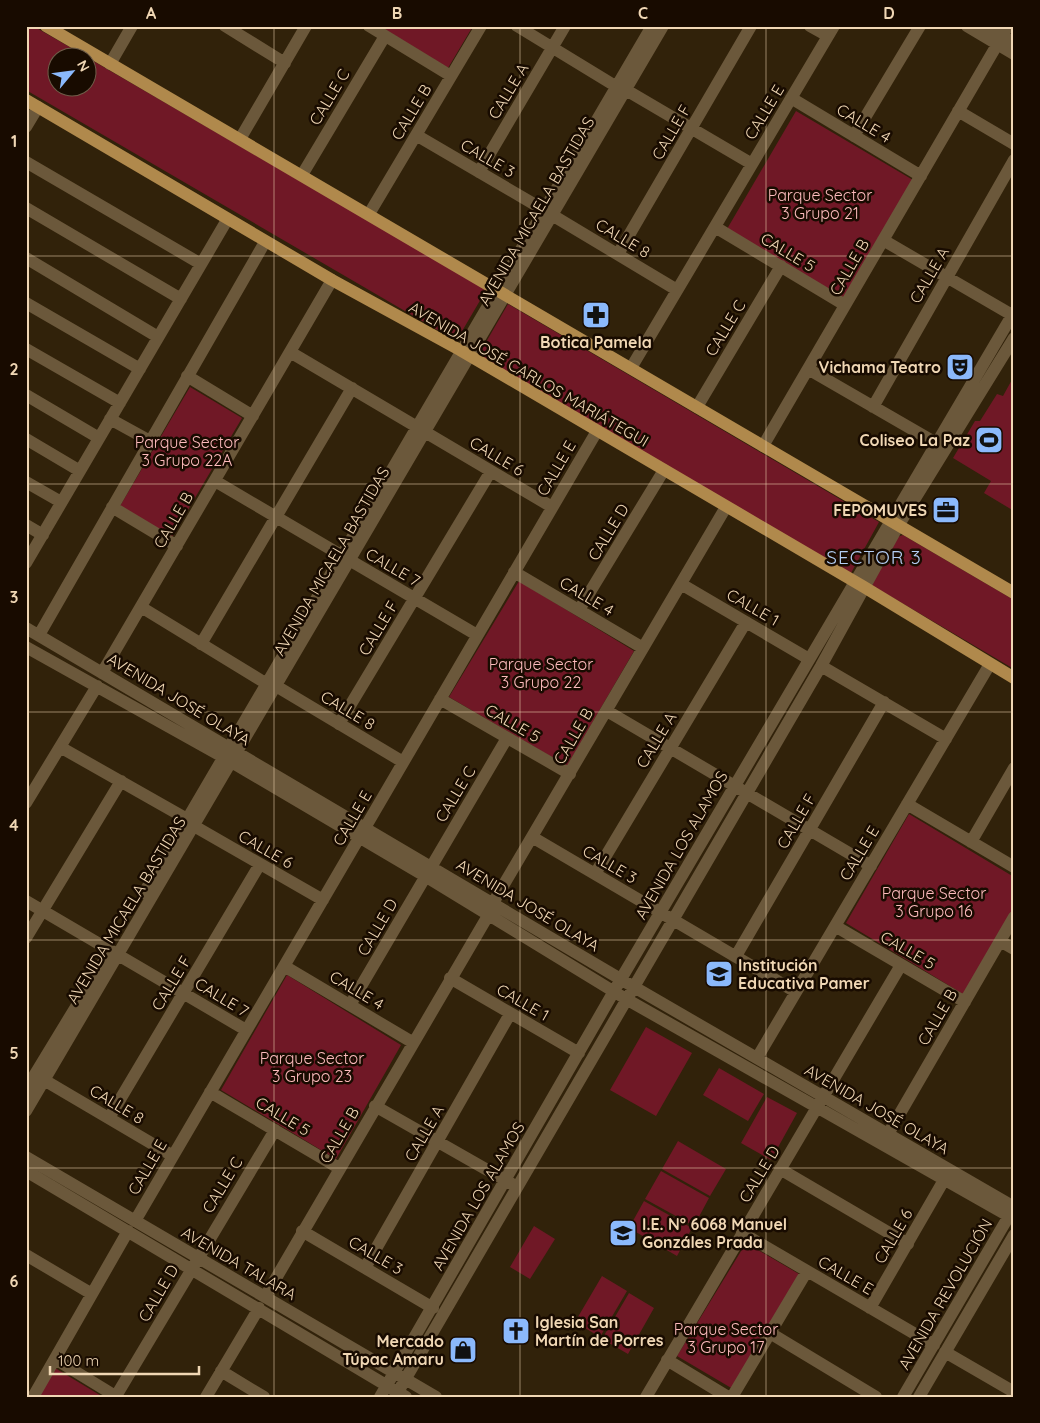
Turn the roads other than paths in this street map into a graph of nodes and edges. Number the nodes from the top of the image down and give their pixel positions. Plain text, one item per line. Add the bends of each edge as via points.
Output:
1 (46, 26) edge
2 (132, 26) edge
3 (225, 26) edge
4 (306, 26) edge
5 (369, 26) edge
6 (481, 26) edge
7 (517, 26) edge
8 (566, 26) edge
9 (652, 26) edge
10 (663, 26) edge
11 (751, 26) edge
12 (810, 26) edge
13 (920, 26) edge
14 (966, 26) edge
15 (985, 26) edge
16 (831, 31) edge
17 (385, 36) junction
18 (1005, 37) edge
19 (552, 48) junction
20 (1014, 54) edge
21 (285, 63) junction
22 (110, 64) junction
23 (451, 76) junction
24 (621, 88) junction
25 (791, 98) junction
26 (26, 100) edge
27 (38, 107) junction
28 (958, 111) junction
29 (26, 127) edge
30 (692, 129) junction
31 (416, 136) junction
32 (854, 136) junction
33 (240, 139) junction
34 (1014, 144) edge
35 (1014, 160) edge
36 (26, 162) edge
37 (752, 164) junction
38 (479, 172) junction
39 (302, 175) junction
40 (921, 176) junction
41 (26, 208) edge
42 (548, 212) junction
43 (369, 214) junction
44 (227, 220) junction
45 (715, 226) junction
46 (883, 240) junction
47 (264, 242) junction
48 (618, 254) junction
49 (26, 258) edge
50 (201, 264) junction
51 (781, 266) junction
52 (947, 277) junction
53 (332, 280) junction
54 (677, 290) junction
55 (501, 292) junction
56 (181, 299) junction
57 (26, 303) edge
58 (845, 305) junction
59 (1013, 314) edge
60 (158, 337) junction
61 (1014, 338) edge
62 (26, 349) edge
63 (290, 352) junction
64 (465, 353) junction
65 (630, 368) junction
66 (140, 369) junction
67 (808, 369) junction
68 (187, 376) junction
69 (352, 388) junction
70 (26, 395) edge
71 (120, 403) junction
72 (697, 407) junction
73 (873, 407) junction
74 (252, 416) junction
75 (110, 419) junction
76 (421, 430) junction
77 (597, 431) junction
78 (99, 438) junction
79 (943, 438) junction
80 (26, 439) edge
81 (150, 441) junction
82 (762, 446) junction
83 (664, 470) junction
84 (80, 471) junction
85 (491, 471) junction
86 (215, 481) junction
87 (26, 482) edge
88 (62, 502) junction
89 (552, 507) junction
90 (726, 507) junction
91 (112, 508) junction
92 (276, 517) junction
93 (894, 523) junction
94 (26, 525) edge
95 (42, 535) junction
96 (176, 546) junction
97 (346, 558) junction
98 (26, 563) edge
99 (514, 572) junction
100 (681, 584) junction
101 (859, 584) junction
102 (1014, 593) edge
103 (415, 598) junction
104 (141, 607) junction
105 (579, 610) junction
106 (746, 622) junction
107 (26, 628) edge
108 (478, 635) junction
109 (38, 636) junction
110 (202, 644) junction
111 (643, 648) junction
112 (27, 649) edge
113 (809, 658) junction
114 (990, 664) junction
115 (821, 666) junction
116 (102, 673) junction
117 (1014, 678) edge
118 (272, 685) junction
119 (97, 686) junction
120 (440, 699) junction
121 (884, 702) junction
122 (607, 711) junction
123 (339, 724) junction
124 (507, 738) junction
125 (946, 739) junction
126 (60, 746) junction
127 (670, 748) junction
128 (230, 755) junction
129 (403, 762) junction
130 (1014, 768) edge
131 (570, 774) junction
132 (121, 781) junction
133 (734, 786) junction
134 (746, 794) junction
135 (26, 803) edge
136 (908, 804) junction
137 (190, 822) junction
138 (809, 830) junction
139 (362, 832) junction
140 (532, 838) junction
141 (971, 842) junction
142 (260, 864) junction
143 (871, 866) junction
144 (1014, 867) edge
145 (428, 871) junction
146 (595, 874) junction
147 (323, 900) junction
148 (26, 901) edge
149 (491, 908) junction
150 (43, 910) junction
151 (660, 912) junction
152 (1014, 917) edge
153 (672, 919) junction
154 (835, 926) junction
155 (26, 938) edge
156 (1000, 940) junction
157 (1014, 949) edge
158 (115, 952) junction
159 (736, 956) junction
160 (901, 965) junction
161 (284, 966) junction
162 (450, 978) junction
163 (621, 979) junction
164 (634, 987) junction
165 (614, 992) junction
166 (796, 992) junction
167 (184, 993) junction
168 (626, 999) junction
169 (965, 1002) junction
170 (350, 1005) junction
171 (510, 1014) junction
172 (246, 1030) junction
173 (412, 1042) junction
174 (579, 1053) junction
175 (757, 1058) junction
176 (35, 1076) edge
177 (26, 1089) edge
178 (210, 1092) junction
179 (824, 1096) junction
180 (375, 1106) junction
181 (817, 1108) junction
182 (26, 1111) edge
183 (109, 1118) junction
184 (275, 1130) junction
185 (888, 1134) junction
186 (438, 1142) junction
187 (173, 1156) junction
188 (26, 1158) edge
189 (339, 1168) junction
190 (780, 1169) junction
191 (26, 1170) edge
192 (944, 1180) junction
193 (511, 1184) junction
194 (1013, 1212) edge
195 (132, 1226) junction
196 (302, 1231) junction
197 (742, 1233) junction
198 (1014, 1235) edge
199 (908, 1244) junction
200 (27, 1258) edge
201 (195, 1263) junction
202 (365, 1268) junction
203 (807, 1271) junction
204 (92, 1294) junction
205 (262, 1302) junction
206 (433, 1308) junction
207 (870, 1308) junction
208 (770, 1334) junction
209 (934, 1345) junction
210 (945, 1352) junction
211 (55, 1359) junction
212 (667, 1360) junction
213 (221, 1371) junction
214 (394, 1372) junction
215 (406, 1379) junction
216 (1012, 1388) edge
217 (383, 1391) edge
218 (400, 1395) edge
219 (117, 1396) edge
220 (33, 1397) edge
221 (206, 1397) edge
222 (264, 1397) edge
223 (436, 1397) edge
224 (646, 1397) edge
225 (730, 1397) edge
226 (876, 1397) edge
227 (903, 1397) edge
228 (919, 1397) edge

1 - 22 main road
2 - 22 street
3 - 21 street
4 - 21 street
5 - 17 street
6 - 23 street, CALLE B
7 - 19 street
8 - 19 street, CALLE A
9 - 24 street, AVENIDA MICAELA BASTIDAS
10 - 24 street, AVENIDA MICAELA BASTIDAS
11 - 30 street, CALLE F
12 - 16 street
13 - 32 street
14 - 18 street
15 - 18 street
16 - 25 street, CALLE E
17 - 23 street
17 - 39 street, CALLE C
18 - 20 street
18 - 28 street, CALLE B
19 - 24 street
19 - 38 street, CALLE A
21 - 33 street
22 - 33 main road
23 - 31 street, CALLE B
24 - 30 street
24 - 42 street, AVENIDA MICAELA BASTIDAS
25 - 32 street, CALLE 4
25 - 37 street, CALLE E
26 - 27 main road, AVENIDA JOSÉ CARLOS MARIÁTEGUI
27 - 29 street
27 - 44 main road, AVENIDA JOSÉ CARLOS MARIÁTEGUI
28 - 34 street
28 - 40 street, CALLE B
30 - 37 street
30 - 48 street, CALLE F
31 - 38 street, CALLE 3
31 - 43 street, CALLE B
32 - 40 street, CALLE 4
33 - 39 main road
35 - 52 street, CALLE A
36 - 50 street
37 - 45 street, CALLE E
38 - 42 street, CALLE 3
39 - 43 main road
40 - 46 street, CALLE B
41 - 56 street
42 - 48 street, CALLE 8
42 - 55 street, AVENIDA MICAELA BASTIDAS
43 - 55 main road
44 - 47 main road, AVENIDA JOSÉ CARLOS MARIÁTEGUI
44 - 50 street
45 - 51 street, CALLE 5
45 - 54 street, CALLE E
46 - 52 street
46 - 58 street, CALLE B
47 - 53 main road, AVENIDA JOSÉ CARLOS MARIÁTEGUI
47 - 68 street
48 - 54 street, CALLE 8
49 - 60 street
50 - 56 street
51 - 58 street, CALLE 5
51 - 72 street, CALLE C
52 - 59 street
52 - 73 street, CALLE A
53 - 63 street, CALLE B
53 - 64 main road, AVENIDA JOSÉ CARLOS MARIÁTEGUI
54 - 65 street, CALLE E
55 - 64 street, AVENIDA MICAELA BASTIDAS
55 - 65 main road
56 - 60 street
57 - 66 street
58 - 67 street, CALLE B
59 - 79 street, AVENIDA LOS ALAMOS
60 - 66 street
61 - 79 street, AVENIDA LOS ALAMOS
62 - 71 street
63 - 69 street, CALLE 6
63 - 74 street, CALLE B
64 - 76 street, AVENIDA MICAELA BASTIDAS
64 - 77 main road, AVENIDA JOSÉ CARLOS MARIÁTEGUI
65 - 72 main road
66 - 71 street
67 - 73 street
67 - 82 street, CALLE B
68 - 74 street
68 - 81 street
69 - 76 street, CALLE 6
69 - 92 street
70 - 78 street
71 - 75 street
72 - 82 main road
73 - 79 street
74 - 86 street, CALLE B
75 - 78 street
75 - 81 street
76 - 85 street, CALLE 6
76 - 97 street, AVENIDA MICAELA BASTIDAS
77 - 83 main road, AVENIDA JOSÉ CARLOS MARIÁTEGUI
77 - 89 street, CALLE E
78 - 84 street
79 - 93 street, AVENIDA LOS ALAMOS
80 - 84 street
81 - 91 street
82 - 93 main road
83 - 90 main road, AVENIDA JOSÉ CARLOS MARIÁTEGUI
83 - 105 street, CALLE D
84 - 88 street
85 - 89 street, CALLE 6
85 - 103 street, CALLE F
86 - 92 street, CALLE 7
86 - 96 street, CALLE B
87 - 88 street
88 - 95 street
89 - 99 street, CALLE E
90 - 100 street, CALLE B
90 - 101 main road, AVENIDA JOSÉ CARLOS MARIÁTEGUI
91 - 96 street
91 - 109 street
92 - 97 street, CALLE 7
92 - 110 street
93 - 101 street, AVENIDA LOS ALAMOS
93 - 102 main road
94 - 95 street
95 - 98 street
96 - 104 street, CALLE B
97 - 103 street, CALLE 7
97 - 118 street, AVENIDA MICAELA BASTIDAS
99 - 105 street, CALLE 4
99 - 108 street, CALLE E
100 - 106 street, CALLE 1
100 - 111 street, CALLE B
101 - 113 street, AVENIDA LOS ALAMOS
101 - 114 main road, AVENIDA JOSÉ CARLOS MARIÁTEGUI
101 - 115 street, AVENIDA LOS ALAMOS
103 - 108 street, CALLE 7
103 - 123 street, CALLE F
104 - 110 street, CALLE 8
104 - 116 street, CALLE B
105 - 111 street, CALLE 4
106 - 113 street, CALLE 1
106 - 127 street, CALLE A
107 - 109 street, AVENIDA JOSÉ OLAYA
108 - 120 street, CALLE E
109 - 116 street, AVENIDA JOSÉ OLAYA
110 - 118 street, CALLE 8
111 - 122 street, CALLE B
112 - 119 street, AVENIDA JOSÉ OLAYA
113 - 133 street, AVENIDA LOS ALAMOS
114 - 117 main road, AVENIDA JOSÉ CARLOS MARIÁTEGUI
114 - 125 street, CALLE E
115 - 121 street
115 - 134 street, AVENIDA LOS ALAMOS
116 - 128 street, AVENIDA JOSÉ OLAYA
118 - 123 street, CALLE 8
118 - 128 street, AVENIDA MICAELA BASTIDAS
119 - 126 street
119 - 128 street, AVENIDA JOSÉ OLAYA
120 - 124 street, CALLE 5
120 - 129 street, CALLE E
121 - 125 street
121 - 138 street, CALLE F
122 - 127 street
122 - 131 street, CALLE B
123 - 129 street, CALLE 8
124 - 131 street, CALLE 5
124 - 145 street, CALLE C
125 - 136 street, CALLE E
126 - 132 street, CALLE 6
126 - 135 street
127 - 133 street
127 - 146 street, CALLE A
128 - 137 street, AVENIDA MICAELA BASTIDAS
128 - 139 street, AVENIDA JOSÉ OLAYA
129 - 139 street, CALLE E
130 - 141 street
131 - 140 street, CALLE B
132 - 137 street, CALLE 6
132 - 150 street
133 - 134 street
133 - 151 street, AVENIDA LOS ALAMOS
134 - 138 street
134 - 153 street, AVENIDA LOS ALAMOS
136 - 141 street
136 - 143 street, CALLE E
137 - 142 street, CALLE 6
137 - 158 street, AVENIDA MICAELA BASTIDAS
138 - 143 street
138 - 159 street, CALLE F
139 - 145 street, AVENIDA JOSÉ OLAYA
139 - 147 street, CALLE E
140 - 146 street, CALLE 3
140 - 149 street, CALLE B
141 - 144 street
142 - 147 street, CALLE 6
142 - 167 street, CALLE F
143 - 154 street, CALLE E
145 - 149 street, AVENIDA JOSÉ OLAYA
145 - 170 street, CALLE D
146 - 151 street, CALLE 3
147 - 161 street, CALLE E
148 - 150 street, CALLE 7
149 - 162 street, CALLE B
149 - 163 street, AVENIDA JOSÉ OLAYA
149 - 165 street, AVENIDA JOSÉ OLAYA
150 - 155 street
150 - 158 street, CALLE 7
151 - 153 street, CALLE 3
151 - 163 street, AVENIDA LOS ALAMOS
152 - 156 street, CALLE B
153 - 159 street
153 - 164 street, AVENIDA LOS ALAMOS
154 - 160 street, CALLE 5
154 - 166 street, CALLE E
156 - 157 street
156 - 169 street, CALLE B
158 - 167 street, CALLE 7
158 - 176 street, AVENIDA MICAELA BASTIDAS
159 - 166 street
160 - 169 street, CALLE 5
160 - 179 street
161 - 170 street, CALLE 4
161 - 172 street, CALLE E
162 - 171 street, CALLE 1
162 - 173 street, CALLE B
163 - 164 street, AVENIDA JOSÉ OLAYA
163 - 165 street, AVENIDA LOS ALAMOS
164 - 168 street, AVENIDA LOS ALAMOS
164 - 175 street, AVENIDA JOSÉ OLAYA
165 - 168 street, AVENIDA JOSÉ OLAYA
165 - 174 street, AVENIDA LOS ALAMOS
166 - 175 street, CALLE E
167 - 172 street, CALLE 7
167 - 183 street, CALLE F
168 - 181 street, AVENIDA JOSÉ OLAYA
168 - 193 street, AVENIDA LOS ALAMOS
169 - 185 street, CALLE B
170 - 173 street, CALLE 4
171 - 174 street, CALLE 1
171 - 186 street, CALLE A
172 - 178 street, CALLE E
173 - 180 street, CALLE B
174 - 193 street, AVENIDA LOS ALAMOS
175 - 179 street, AVENIDA JOSÉ OLAYA
176 - 177 street, AVENIDA MICAELA BASTIDAS
176 - 182 street, AVENIDA MICAELA BASTIDAS
176 - 183 street, CALLE 8
178 - 184 street, CALLE 5
178 - 187 street, CALLE E
179 - 181 street, CALLE D
179 - 185 street, AVENIDA JOSÉ OLAYA
180 - 186 street
180 - 189 street, CALLE B
181 - 190 street, CALLE D
181 - 192 street, AVENIDA JOSÉ OLAYA
183 - 187 street, CALLE 8
184 - 189 street, CALLE 5
184 - 201 street, CALLE C
185 - 194 street, AVENIDA JOSÉ OLAYA
186 - 193 street
186 - 202 street, CALLE A
187 - 195 street, CALLE E
188 - 195 street, AVENIDA TALARA
189 - 196 street, CALLE B
190 - 197 street, CALLE D
190 - 199 street
191 - 195 street, AVENIDA TALARA
192 - 194 street, AVENIDA JOSÉ OLAYA
192 - 199 street, CALLE 6
193 - 206 street, AVENIDA LOS ALAMOS
193 - 215 street, AVENIDA LOS ALAMOS
194 - 209 street, AVENIDA REVOLUCIÓN
195 - 201 street, AVENIDA TALARA
195 - 204 street, CALLE E
196 - 202 street, CALLE 3
196 - 205 street, CALLE B
197 - 203 street, CALLE E
197 - 212 street, CALLE D
198 - 210 street, AVENIDA REVOLUCIÓN
199 - 207 street, CALLE 6
200 - 204 street
201 - 205 street, AVENIDA TALARA
201 - 219 street, CALLE D
202 - 206 street, CALLE 3
203 - 207 street, CALLE E
203 - 208 street
204 - 211 street, CALLE E
205 - 213 street, CALLE B
205 - 214 street, AVENIDA TALARA
205 - 217 street, AVENIDA TALARA
206 - 214 street, AVENIDA LOS ALAMOS
207 - 209 street, CALLE E
208 - 225 street
208 - 226 street
209 - 227 street, AVENIDA REVOLUCIÓN
210 - 216 street
210 - 228 street, AVENIDA REVOLUCIÓN
211 - 219 street
211 - 220 street, CALLE E
212 - 224 street, CALLE D
212 - 225 street
213 - 221 street, CALLE B
213 - 222 street
214 - 215 street, AVENIDA TALARA
214 - 217 street, AVENIDA LOS ALAMOS
215 - 218 street, AVENIDA LOS ALAMOS
215 - 223 street, AVENIDA TALARA
217 - 218 street, AVENIDA TALARA

